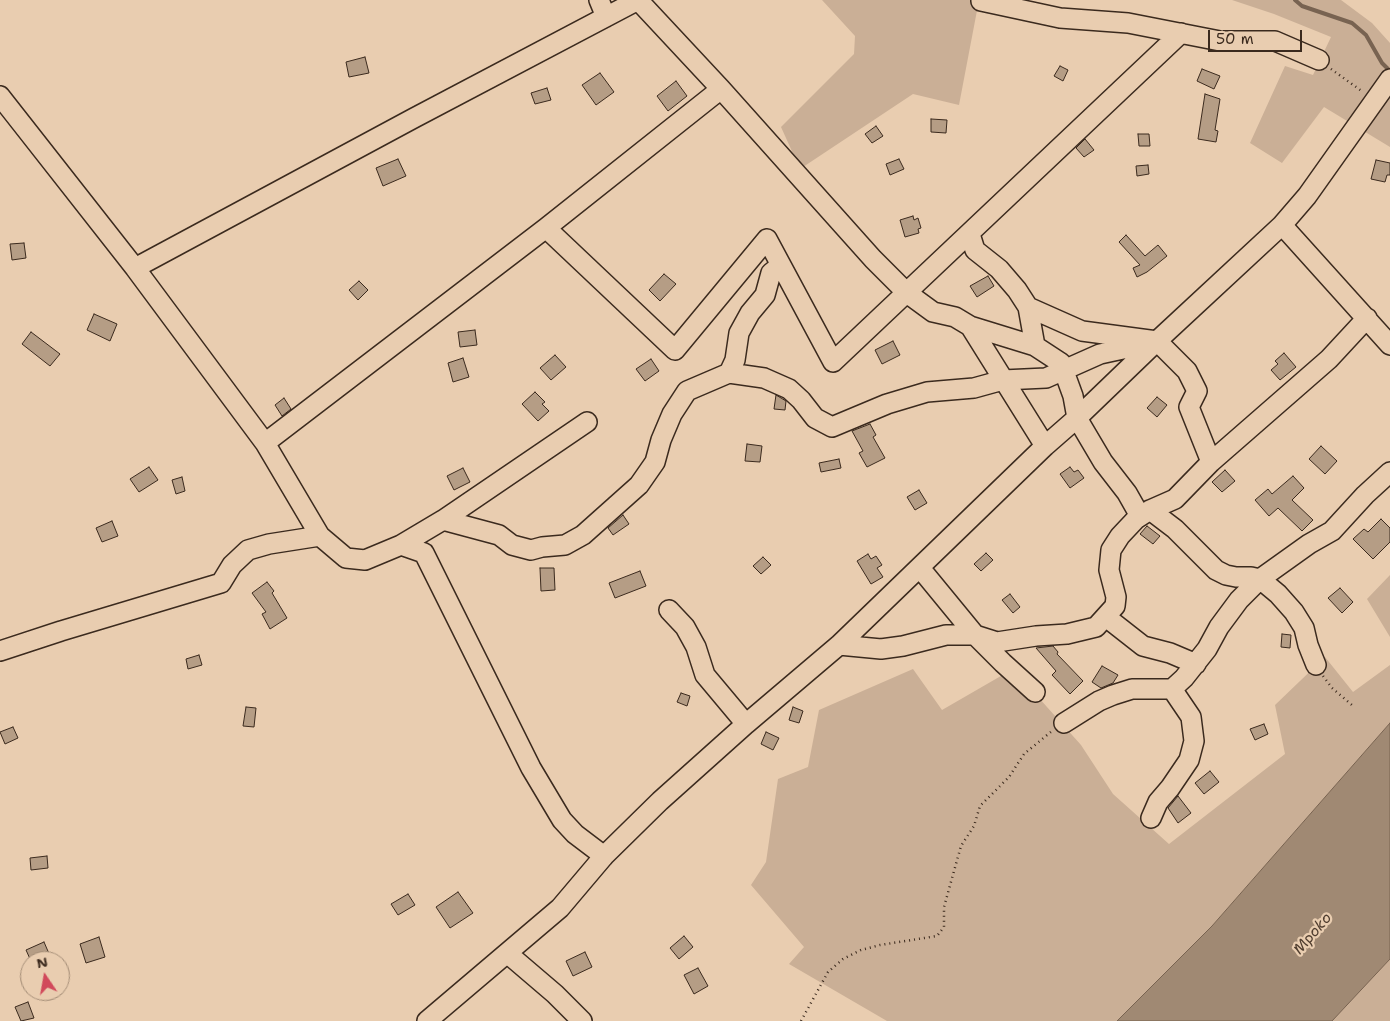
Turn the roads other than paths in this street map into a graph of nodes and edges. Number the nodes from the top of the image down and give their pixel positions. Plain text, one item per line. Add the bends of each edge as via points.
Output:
1 (638, 0) edge
2 (981, 1) edge
3 (602, 9) edge
4 (1182, 33) junction
5 (1319, 60) road end
6 (1390, 79) edge
7 (721, 89) junction
8 (0, 96) edge
9 (1282, 225) junction
10 (546, 228) junction
11 (970, 234) junction
12 (781, 265) junction
13 (135, 268) junction
14 (907, 293) junction
15 (1028, 307) junction
16 (1367, 318) junction
17 (970, 326) junction
18 (1156, 341) junction
19 (1390, 345) edge
20 (1035, 346) junction
21 (1064, 370) junction
22 (729, 374) junction
23 (1003, 380) junction
24 (1077, 418) junction
25 (587, 422) dead end
26 (265, 443) junction
27 (1045, 446) junction
28 (1210, 462) junction
29 (1390, 472) edge
30 (1145, 513) junction
31 (443, 520) junction
32 (320, 536) junction
33 (401, 545) junction
34 (920, 568) junction
35 (1260, 579) junction
36 (669, 610) dead end
37 (1106, 617) junction
38 (975, 635) junction
39 (839, 645) junction
40 (0, 651) edge
41 (1196, 664) junction
42 (1316, 665) road end
43 (1172, 689) junction
44 (1035, 692) dead end
45 (1064, 723) road end
46 (746, 724) junction
47 (1151, 818) dead end
48 (604, 856) junction
49 (507, 953) junction
50 (427, 1021) edge
51 (582, 1021) edge

1 - 3 street
1 - 7 street
2 - 4 street via 1060,18 1128,23
3 - 13 street
4 - 5 street via 1220,41 1275,41
4 - 11 street
6 - 9 street via 1307,196
7 - 10 street
7 - 14 street
8 - 13 street
9 - 16 street
9 - 18 street
10 - 12 street via 675,350 767,239
10 - 26 street
11 - 14 street
11 - 15 street via 975,250 999,268
12 - 14 street via 833,362
12 - 22 street via 771,273 765,295 739,333 735,360
13 - 26 street
14 - 17 street via 933,312 955,317
15 - 18 street via 1082,331
15 - 20 street
16 - 19 street
16 - 28 street via 1329,359
17 - 20 street
17 - 23 street
18 - 21 street via 1100,354
18 - 24 street
18 - 28 street via 1187,371 1197,391 1189,407
20 - 21 street via 1060,363
21 - 23 street via 1046,378
21 - 24 street
22 - 23 street via 764,378 789,389 816,418 832,427 887,404 927,392 974,388
22 - 31 street via 687,391 672,414 655,462 639,485 583,535 565,545 532,550 512,545 499,535
23 - 27 street
24 - 27 street
24 - 30 street via 1103,462
25 - 31 street
26 - 32 street
27 - 34 street
28 - 30 street via 1175,499
29 - 35 street via 1332,531
30 - 35 street via 1175,528 1216,570 1226,575
30 - 37 street via 1120,536 1111,550 1109,570 1116,597 1115,606
31 - 33 street
32 - 33 street via 346,558 365,560
32 - 40 street via 248,550 232,565 221,583
33 - 48 street via 424,553 531,768 562,820
34 - 38 street
34 - 39 street
35 - 41 street via 1239,600
35 - 42 street via 1294,612 1304,628
36 - 46 street via 685,627 705,675
37 - 38 street via 1096,627 1067,634 997,642
37 - 41 street via 1143,646
38 - 39 street via 946,635 880,649
38 - 44 street
39 - 46 street
41 - 43 street
43 - 45 street via 1132,689 1099,701
43 - 47 street via 1192,717 1194,741 1189,760 1158,802
46 - 48 street
48 - 49 street via 560,908
49 - 50 street
49 - 51 street

